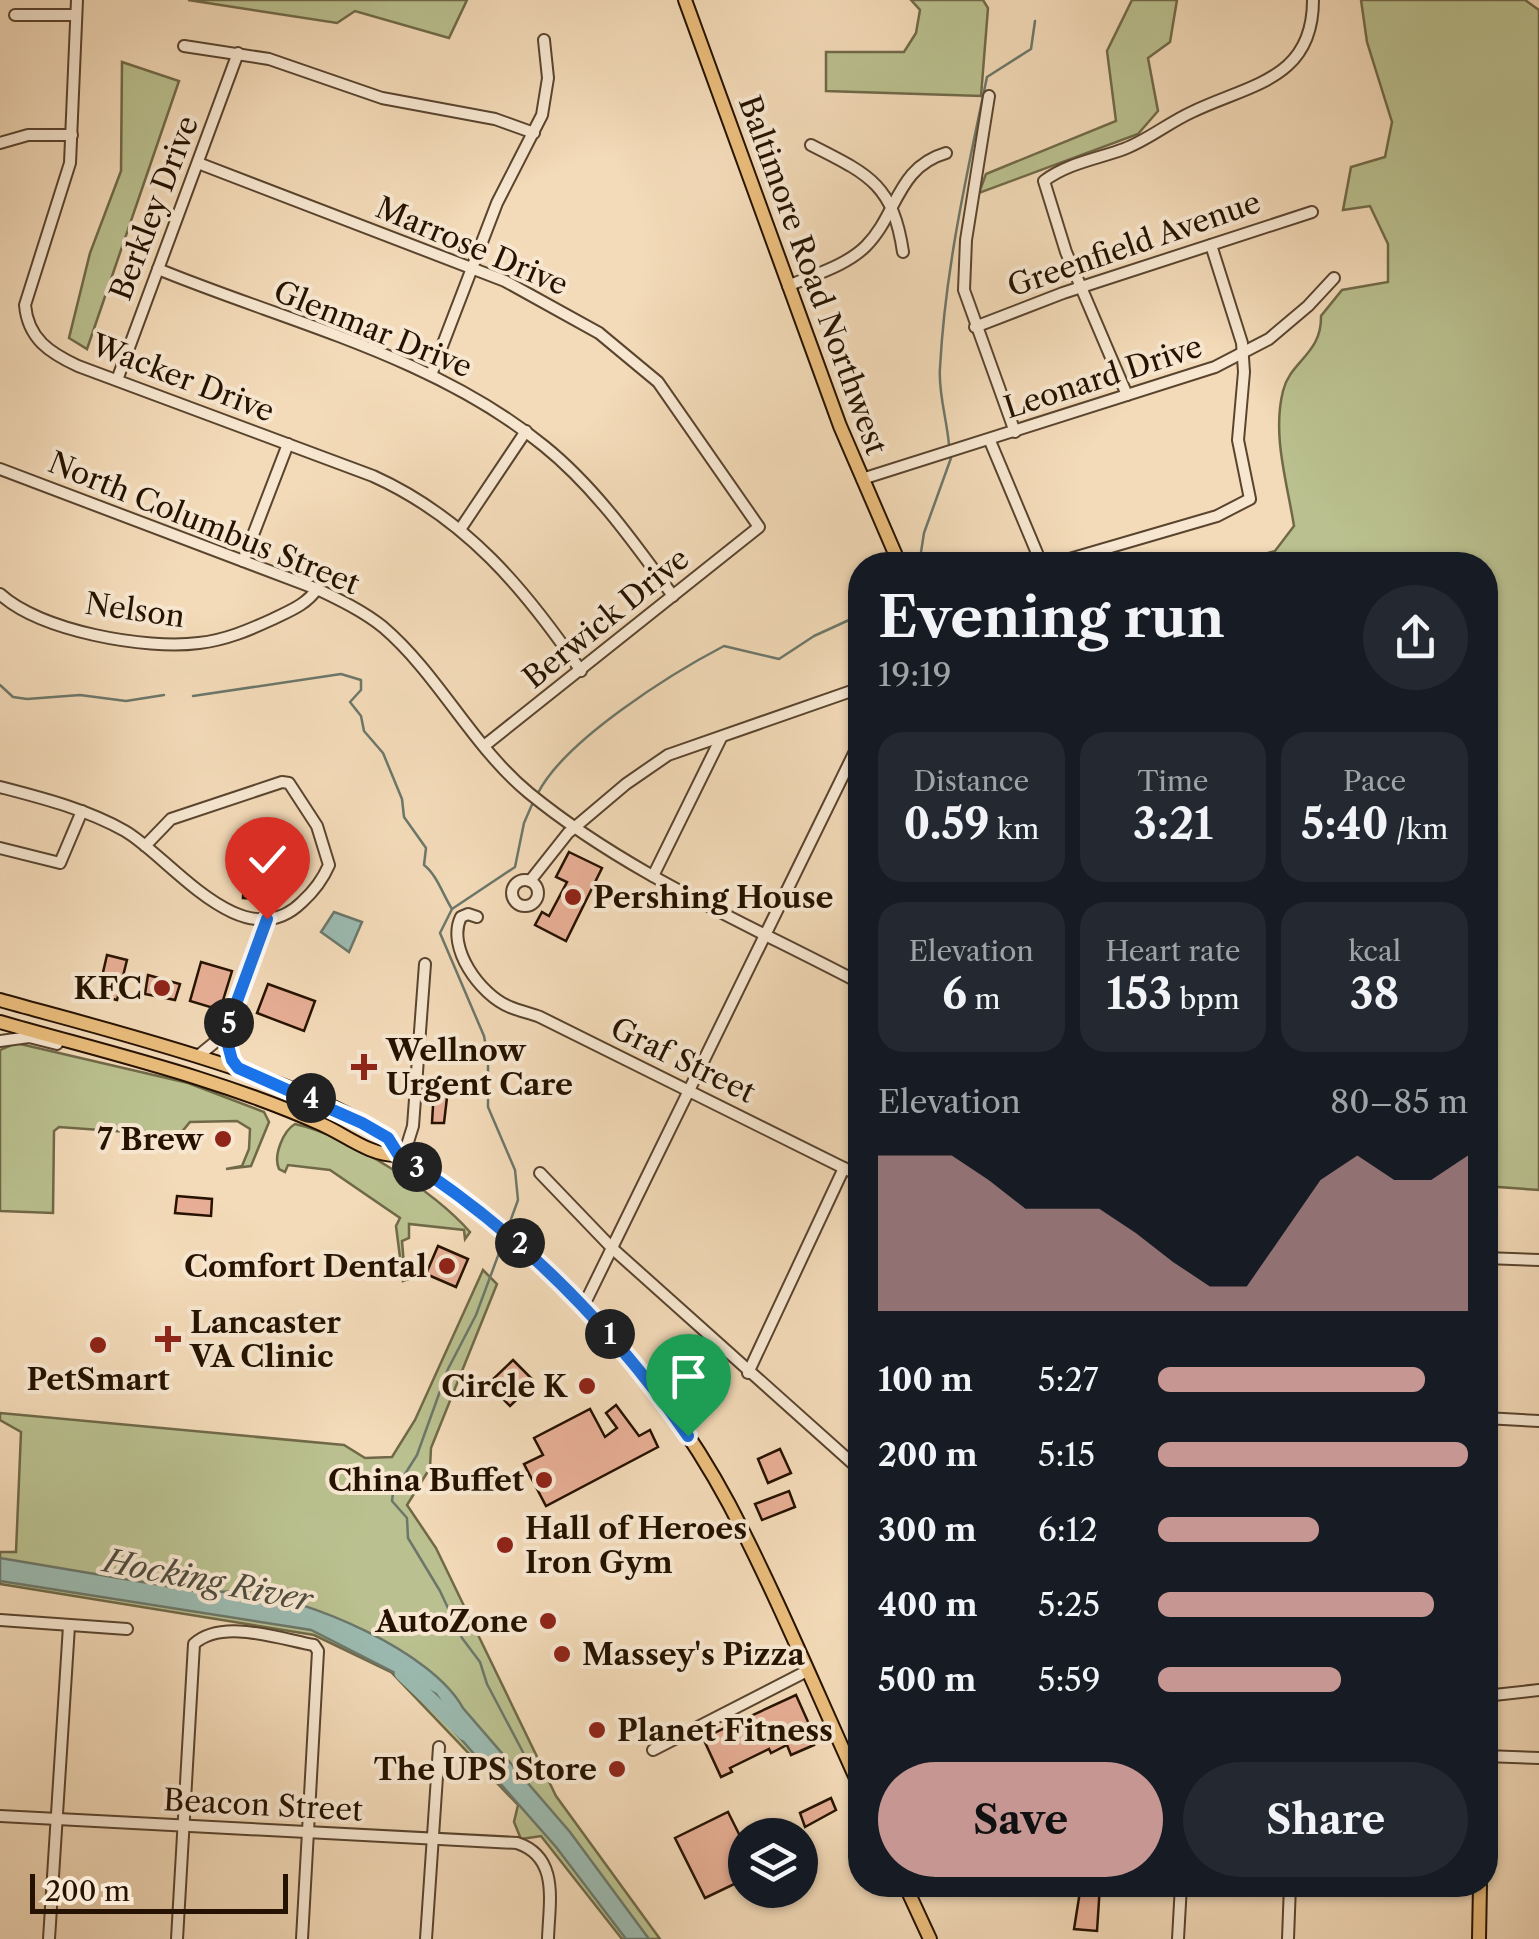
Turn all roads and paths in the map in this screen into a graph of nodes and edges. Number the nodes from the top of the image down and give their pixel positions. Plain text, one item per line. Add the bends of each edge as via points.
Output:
1 (77, 0) edge
2 (685, 0) edge
3 (1313, 0) edge
4 (15, 15) dead end
5 (76, 15) junction
6 (544, 40) dead end
7 (184, 46) dead end
8 (238, 53) junction
9 (989, 96) dead end
10 (534, 133) junction
11 (72, 136) junction
12 (0, 143) edge
13 (811, 146) dead end
14 (946, 154) dead end
15 (198, 163) junction
16 (892, 204) junction
17 (1312, 212) dead end
18 (1211, 244) junction
19 (902, 252) dead end
20 (471, 268) junction
21 (158, 269) junction
22 (1334, 278) dead end
23 (788, 286) junction
24 (1082, 287) junction
25 (974, 328) junction
26 (1244, 354) junction
27 (431, 375) junction
28 (116, 380) junction
29 (1127, 396) junction
30 (526, 431) junction
31 (1016, 432) junction
32 (990, 441) junction
33 (288, 444) junction
34 (0, 470) edge
35 (862, 479) junction
36 (461, 528) junction
37 (759, 528) joint
38 (894, 552) edge
39 (1040, 552) edge
40 (1091, 552) edge
41 (244, 562) junction
42 (317, 589) junction
43 (0, 594) edge
44 (674, 596) junction
45 (581, 671) junction
46 (848, 692) edge
47 (721, 738) junction
48 (484, 746) junction
49 (848, 766) edge
50 (0, 786) edge
51 (82, 811) junction
52 (576, 826) junction
53 (145, 846) junction
54 (0, 848) edge
55 (653, 876) junction
56 (530, 881) dead end
57 (477, 917) dead end
58 (267, 919) junction
59 (766, 933) junction
60 (425, 964) dead end
61 (848, 977) edge
62 (0, 1000) edge
63 (0, 1022) edge
64 (225, 1034) junction
65 (0, 1041) edge
66 (120, 1055) junction
67 (198, 1056) junction
68 (238, 1068) junction
69 (690, 1091) junction
70 (400, 1156) junction
71 (844, 1168) junction
72 (848, 1170) edge
73 (540, 1173) dead end
74 (613, 1248) junction
75 (1498, 1258) edge
76 (1539, 1260) edge
77 (584, 1305) junction
78 (748, 1372) junction
79 (1498, 1419) edge
80 (1539, 1421) edge
81 (848, 1460) edge
82 (0, 1620) edge
83 (69, 1626) junction
84 (127, 1629) dead end
85 (807, 1671) junction
86 (1539, 1690) edge
87 (1498, 1695) edge
88 (440, 1747) dead end
89 (653, 1750) dead end
90 (1498, 1756) edge
91 (1539, 1758) edge
92 (848, 1761) edge
93 (0, 1816) edge
94 (58, 1817) junction
95 (183, 1826) junction
96 (308, 1833) junction
97 (432, 1839) junction
98 (911, 1897) edge
99 (1180, 1897) edge
100 (1290, 1897) edge
101 (1480, 1897) edge
102 (49, 1939) edge
103 (177, 1939) edge
104 (302, 1939) edge
105 (426, 1939) edge
106 (548, 1939) edge
107 (930, 1939) edge
108 (1178, 1939) edge
109 (1288, 1939) edge
110 (1478, 1939) edge

1 - 5 street, Wacker Drive
2 - 23 main road, Baltimore Road Northwest
3 - 24 street via 1302,48 1276,76 1044,181
4 - 5 street
5 - 11 street, Wacker Drive
6 - 10 street via 547,91
7 - 8 street
8 - 10 street via 382,98
8 - 15 street, Berkley Drive
9 - 25 street via 964,262
10 - 20 street
11 - 12 street via 28,135
11 - 28 street, Wacker Drive via 68,176 26,293 26,318 56,356
13 - 16 street via 864,173
14 - 16 street via 917,168
15 - 20 street, Marrose Drive
15 - 21 street, Berkley Drive
16 - 19 street
16 - 23 street via 866,246
17 - 18 street, Greenfield Avenue
18 - 24 street, Greenfield Avenue
18 - 26 street
20 - 27 street
20 - 37 street, Marrose Drive via 555,306 640,364 674,402
21 - 27 street, Glenmar Drive
21 - 28 street, Berkley Drive
22 - 26 street, Leonard Drive via 1290,323
23 - 35 main road, Baltimore Road Northwest
24 - 25 street, Greenfield Avenue
24 - 29 street
25 - 31 street
26 - 29 street, Leonard Drive
26 - 40 street via 1238,440 1250,499 1217,516
27 - 30 street, Glenmar Drive
28 - 33 street, Wacker Drive
29 - 31 street, Leonard Drive
30 - 36 street
30 - 44 street, Glenmar Drive via 582,482
31 - 32 street, Leonard Drive
32 - 35 street, Leonard Drive
32 - 39 street
33 - 36 street, Wacker Drive via 396,486
33 - 41 street
34 - 41 street, North Columbus Street
35 - 38 main road, Baltimore Road Northwest
36 - 45 street, Wacker Drive via 498,562
37 - 44 street, Berwick Drive
41 - 42 street, North Columbus Street
42 - 43 street, Nelson via 301,605 241,634 182,645 72,627 24,611
42 - 48 street, North Columbus Street via 391,635
44 - 45 street, Berwick Drive
45 - 48 street, Berwick Drive
46 - 47 street
47 - 52 street via 658,762
47 - 55 street
48 - 52 street, North Columbus Street via 534,797
49 - 59 street
50 - 51 street
51 - 53 street
51 - 54 street via 60,863
52 - 55 street, North Columbus Street
52 - 56 street
53 - 58 street via 213,902
53 - 58 street via 171,820 289,783 317,826 329,864 299,905
55 - 59 street, North Columbus Street
57 - 69 street, Graf Street via 464,914 454,936 484,990
58 - 64 street
59 - 61 street, North Columbus Street
59 - 69 street
60 - 70 street via 413,1126
62 - 67 main road
63 - 66 main road
64 - 67 street
64 - 68 street
65 - 66 street via 28,1037
66 - 70 main road via 197,1077 320,1123 378,1153
67 - 68 main road
68 - 70 main road via 362,1123 388,1138
69 - 71 street, Graf Street
69 - 74 street
70 - 77 main road via 494,1220
71 - 72 street, Graf Street
71 - 78 street
73 - 74 street
74 - 77 street
74 - 78 street
75 - 76 street
77 - 85 main road via 661,1397 710,1472
78 - 81 street
79 - 80 street
82 - 83 street
83 - 84 street
83 - 94 street
85 - 89 street
85 - 92 main road
86 - 87 street
88 - 97 street
90 - 91 street
93 - 94 street, Beacon Street
94 - 95 street, Beacon Street
94 - 102 street
95 - 96 street, Beacon Street
95 - 96 street via 194,1644 204,1634 222,1632 314,1645 318,1651
95 - 103 street
96 - 97 street, Beacon Street
96 - 104 street
97 - 105 street
97 - 106 street, Beacon Street via 524,1844 542,1858 549,1876
98 - 107 main road
99 - 108 street
100 - 109 street
101 - 110 main road

